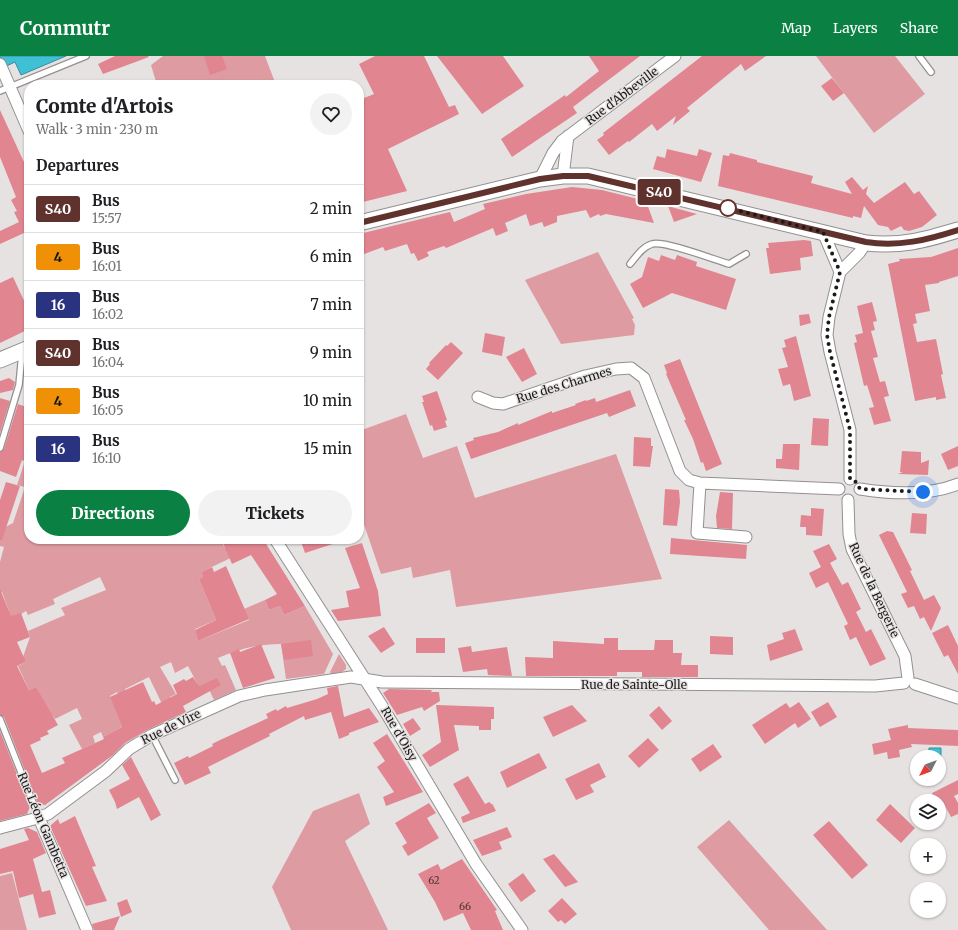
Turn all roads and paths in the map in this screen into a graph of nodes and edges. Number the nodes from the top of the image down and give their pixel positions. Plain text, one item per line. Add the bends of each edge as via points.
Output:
1 (86, 56) edge
2 (675, 56) edge
3 (919, 56) edge
4 (2, 69) edge
5 (931, 72) dead end
6 (27, 80) edge
7 (24, 81) edge
8 (5, 89) edge
9 (24, 122) edge
10 (568, 136) junction
11 (563, 176) junction
12 (540, 179) junction
13 (364, 222) edge
14 (958, 230) edge
15 (823, 232) junction
16 (866, 242) junction
17 (746, 254) dead end
18 (630, 264) dead end
19 (840, 272) junction
20 (24, 350) edge
21 (0, 360) edge
22 (24, 360) edge
23 (478, 397) dead end
24 (0, 448) edge
25 (850, 479) junction
26 (700, 483) junction
27 (958, 484) edge
28 (839, 488) junction
29 (860, 489) junction
30 (848, 500) junction
31 (746, 537) dead end
32 (277, 544) edge
33 (364, 679) junction
34 (909, 681) junction
35 (958, 698) edge
36 (0, 719) edge
37 (152, 735) junction
38 (175, 780) dead end
39 (39, 818) junction
40 (0, 828) edge
41 (88, 930) edge
42 (522, 930) edge

1 - 6 lane
2 - 10 street, Rue d'Abbeville
3 - 5 lane
4 - 8 street
7 - 8 lane
8 - 9 street
10 - 11 street
10 - 12 street, Rue d'Abbeville via 553,153
11 - 12 main road
11 - 15 main road via 588,176
12 - 13 main road
14 - 16 main road via 911,243 884,245
15 - 16 main road
15 - 19 street
16 - 19 street
17 - 18 lane via 729,264 653,243 642,249
19 - 25 street via 827,335 850,430
20 - 21 main road
22 - 24 lane via 19,386
23 - 26 street, Rue des Charmes via 503,404 592,374 630,368 644,378 680,471 689,480
25 - 28 street via 844,480
25 - 29 street via 855,481
26 - 28 street, Rue des Charmes
26 - 31 street via 697,532
27 - 29 street via 927,492
28 - 30 street via 841,496
29 - 30 street via 856,497
30 - 34 street, Rue de la Bergerie via 852,548 905,656
32 - 33 street, Rue d'Oisy
33 - 34 street, Rue de Sainte-Olle via 382,682 875,686
33 - 37 street, Rue de Vire via 351,677 245,694
33 - 42 street, Rue d'Oisy via 476,864
34 - 35 street, Rue de Sainte-Olle
36 - 39 lane, Rue Léon Gambetta
37 - 38 lane
37 - 39 street, Rue de Vire via 129,749 106,772 55,810
39 - 40 street, Rue de Vire
39 - 41 street, Rue Léon Gambetta

